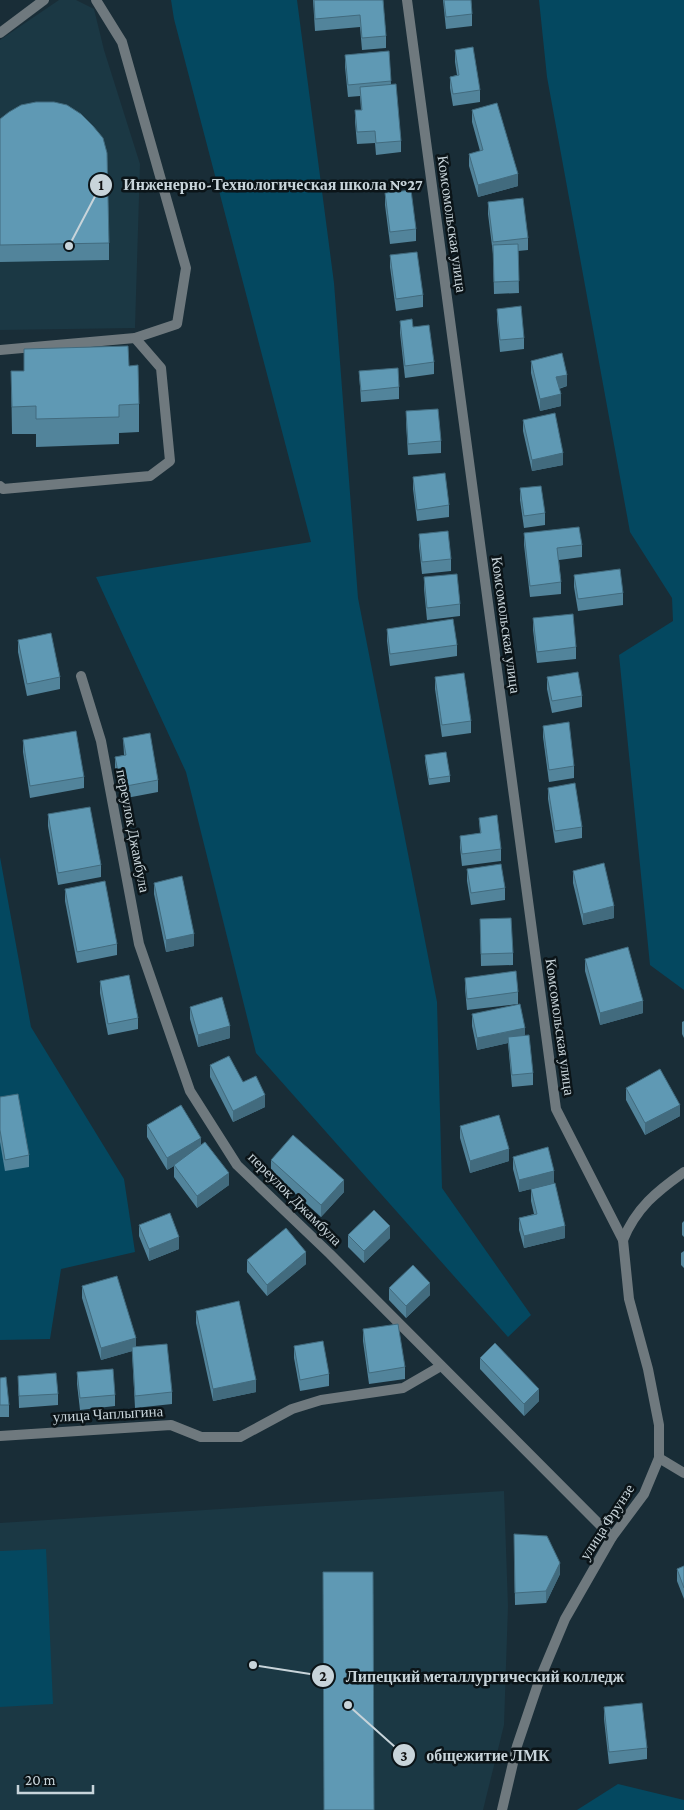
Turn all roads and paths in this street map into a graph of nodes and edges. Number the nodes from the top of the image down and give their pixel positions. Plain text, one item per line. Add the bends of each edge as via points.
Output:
1 (44, 0) edge
2 (96, 0) edge
3 (407, 0) edge
4 (0, 33) edge
5 (135, 338) junction
6 (0, 350) edge
7 (0, 486) edge
8 (81, 676) dead end
9 (684, 1172) edge
10 (624, 1240) junction
11 (441, 1366) junction
12 (0, 1436) edge
13 (659, 1458) junction
14 (684, 1473) edge
15 (612, 1537) junction
16 (502, 1810) edge

1 - 4 street
2 - 5 street via 122,42 186,268 177,324
3 - 10 street, Комсомольская улица via 556,1109
5 - 6 street
5 - 7 street via 161,368 170,461 150,476 3,489
8 - 11 street, переулок Джамбула via 101,741 139,944 190,1091 237,1165
9 - 10 street via 636,1214
10 - 13 street, улица Фрунзе via 629,1298 648,1369 658,1425
11 - 12 street, улица Чаплыгина via 403,1388 321,1400 292,1409 240,1436 201,1437 171,1425
11 - 15 street, переулок Джамбула
13 - 14 street
13 - 15 street, улица Фрунзе via 644,1494
15 - 16 street, улица Фрунзе via 565,1619 539,1681 517,1746

